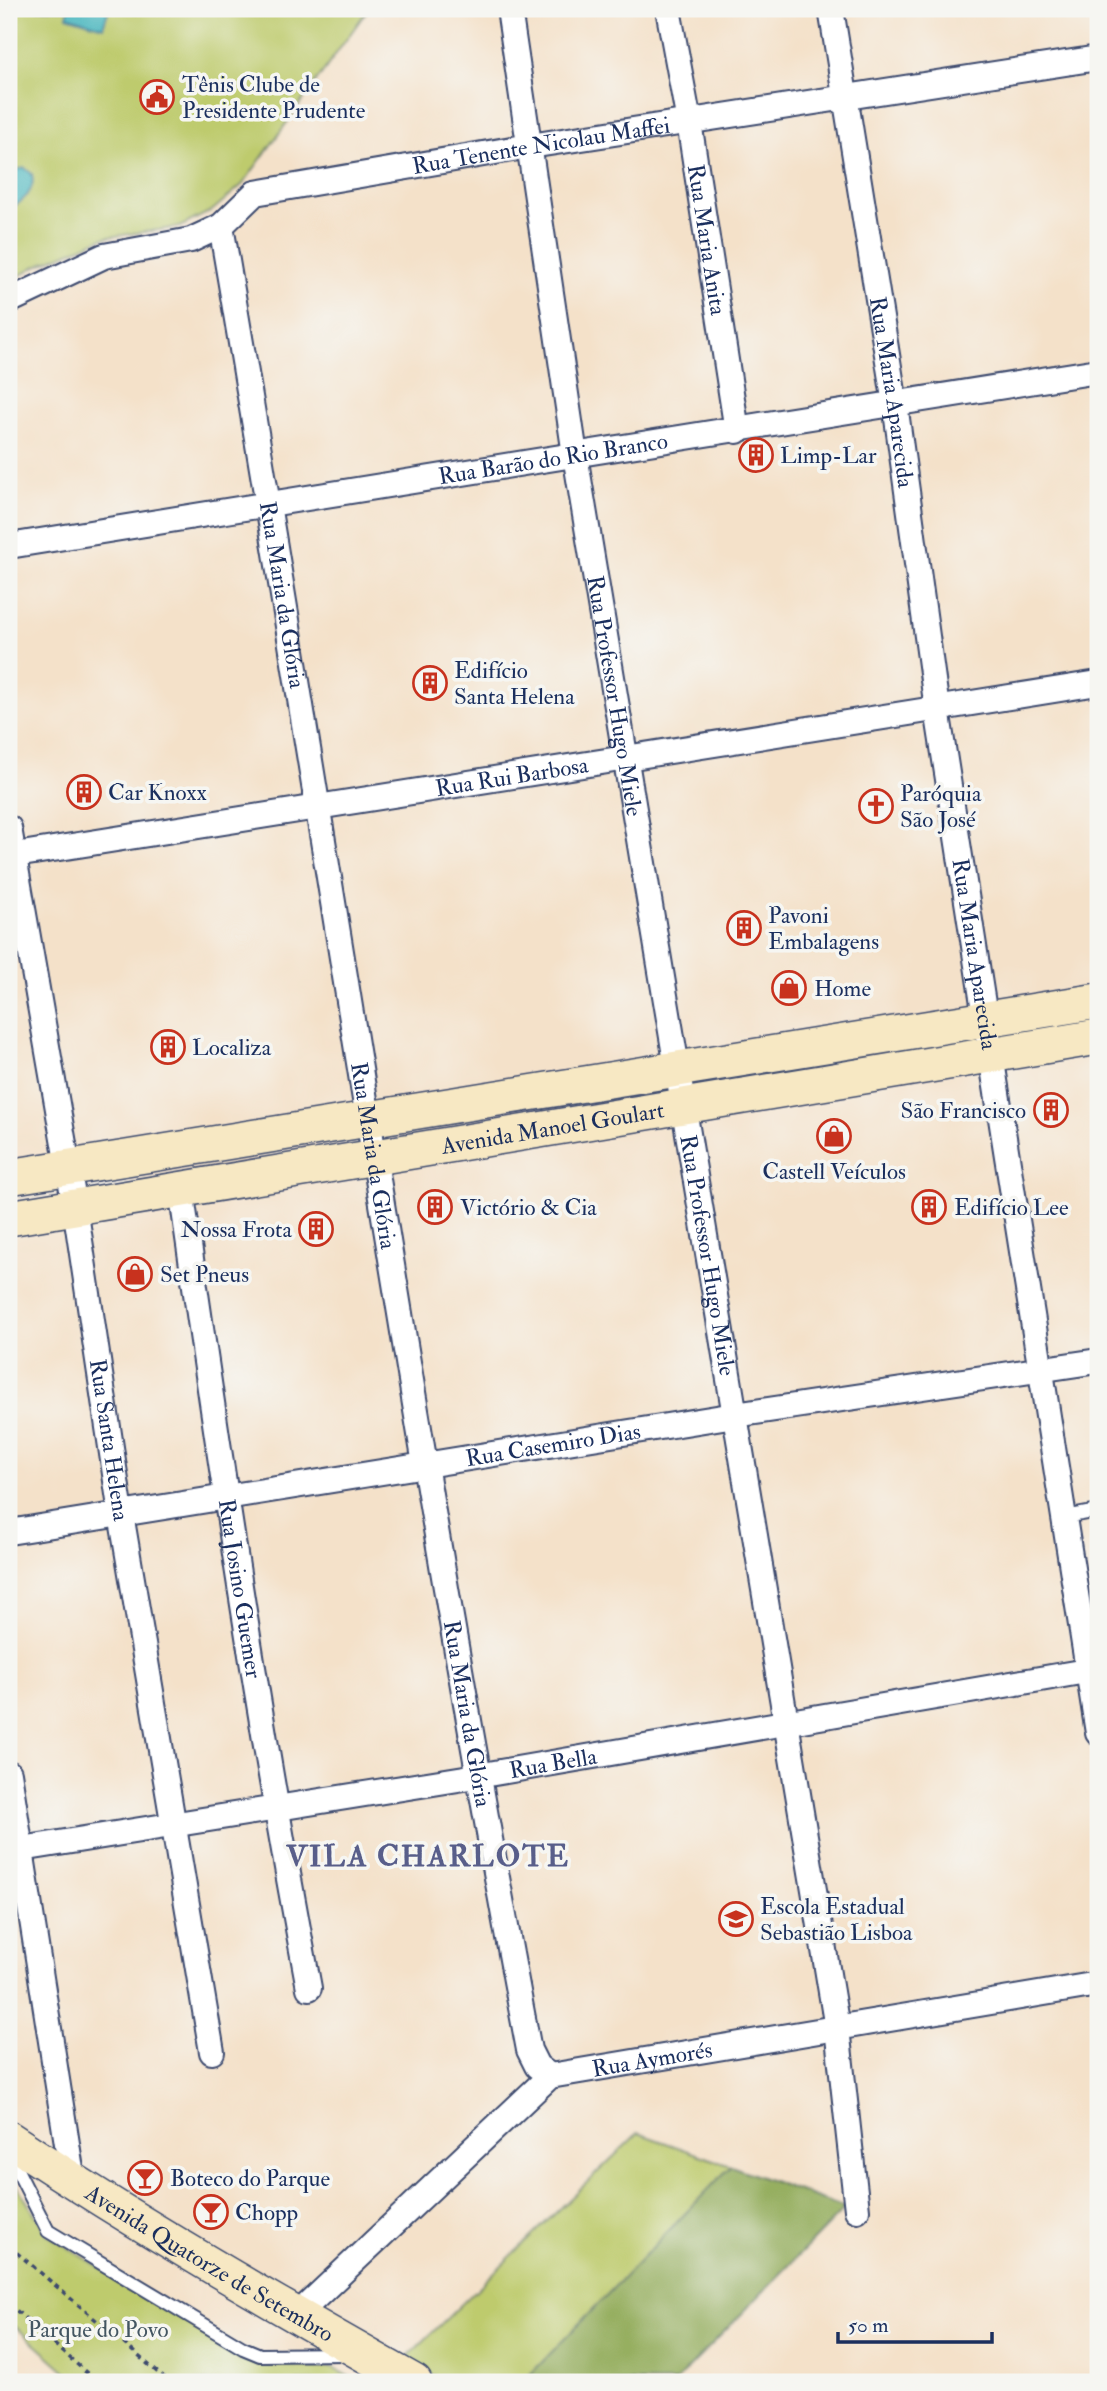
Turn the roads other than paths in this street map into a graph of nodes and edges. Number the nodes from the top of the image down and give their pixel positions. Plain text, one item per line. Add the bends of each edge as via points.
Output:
1 (509, 9) edge
2 (668, 9) edge
3 (831, 9) edge
4 (1098, 58) edge
5 (847, 97) junction
6 (689, 122) junction
7 (530, 146) junction
8 (221, 226) junction
9 (9, 301) edge
10 (1098, 371) edge
11 (895, 404) junction
12 (737, 431) junction
13 (575, 455) junction
14 (269, 502) junction
15 (9, 546) edge
16 (1098, 683) edge
17 (937, 709) junction
18 (626, 758) junction
19 (318, 807) junction
20 (9, 828) edge
21 (11, 855) edge
22 (1098, 1001) edge
23 (986, 1019) junction
24 (1098, 1037) edge
25 (991, 1055) junction
26 (677, 1069) junction
27 (684, 1106) junction
28 (367, 1120) junction
29 (374, 1157) junction
30 (68, 1167) junction
31 (9, 1177) edge
32 (181, 1189) junction
33 (75, 1207) junction
34 (9, 1218) edge
35 (1098, 1361) edge
36 (1041, 1370) junction
37 (735, 1415) junction
38 (426, 1465) junction
39 (225, 1497) junction
40 (1098, 1511) edge
41 (121, 1514) junction
42 (1065, 1517) junction
43 (9, 1532) edge
44 (1093, 1669) edge
45 (786, 1723) junction
46 (1098, 1733) edge
47 (9, 1773) edge
48 (477, 1776) junction
49 (275, 1808) junction
50 (173, 1824) junction
51 (15, 1850) edge
52 (1098, 1984) edge
53 (309, 1988) dead end
54 (837, 2028) junction
55 (212, 2052) dead end
56 (550, 2076) junction
57 (9, 2139) edge
58 (9, 2154) edge
59 (74, 2182) junction
60 (857, 2210) dead end
61 (296, 2316) junction
62 (364, 2354) junction
63 (414, 2382) edge

1 - 7 street, Rua Professor Hugo Miele
2 - 6 street, Rua Maria Anita
3 - 5 street, Rua Maria Aparecida
4 - 5 street, Rua Tenente Nicolau Maffei
5 - 6 street, Rua Tenente Nicolau Maffei
5 - 11 street, Rua Maria Aparecida
6 - 7 street, Rua Tenente Nicolau Maffei
6 - 12 street, Rua Maria Anita
7 - 8 street, Rua Tenente Nicolau Maffei via 255,193
7 - 13 street, Rua Professor Hugo Miele
8 - 9 street, Rua Tenente Nicolau Maffei via 191,240 104,256
8 - 14 street, Rua Maria da Glória
10 - 11 street, Rua Barão do Rio Branco
11 - 12 street, Rua Barão do Rio Branco
11 - 17 street, Rua Maria Aparecida
12 - 13 street, Rua Barão do Rio Branco
13 - 14 street, Rua Barão do Rio Branco
13 - 18 street, Rua Professor Hugo Miele
14 - 15 street, Rua Barão do Rio Branco
14 - 19 street, Rua Maria da Glória
16 - 17 street, Rua Rui Barbosa
17 - 18 street, Rua Rui Barbosa
17 - 23 street, Rua Maria Aparecida
18 - 19 street, Rua Rui Barbosa
18 - 26 street, Rua Professor Hugo Miele
19 - 21 street, Rua Rui Barbosa
19 - 28 street, Rua Maria da Glória
20 - 21 street, Rua Santa Helena
21 - 30 street, Rua Santa Helena
22 - 23 main road, Avenida Manoel Goulart
23 - 25 street, Rua Maria Aparecida
23 - 26 main road, Avenida Manoel Goulart
24 - 25 main road, Avenida Manoel Goulart
25 - 27 main road, Avenida Manoel Goulart
25 - 36 street, Rua Maria Aparecida
26 - 27 street, Rua Professor Hugo Miele
26 - 28 main road, Avenida Manoel Goulart
27 - 29 main road, Avenida Manoel Goulart
27 - 37 street, Rua Professor Hugo Miele
28 - 29 street, Rua Maria da Glória
28 - 30 main road, Avenida Manoel Goulart
29 - 32 main road, Avenida Manoel Goulart
29 - 38 street, Rua Maria da Glória
30 - 31 main road, Avenida Manoel Goulart
30 - 33 street, Rua Santa Helena
32 - 33 main road, Avenida Manoel Goulart
32 - 39 street, Rua Josino Guemer
33 - 34 main road, Avenida Manoel Goulart
33 - 41 street, Rua Santa Helena
35 - 36 street, Rua Casemiro Dias
36 - 37 street, Rua Casemiro Dias
36 - 42 street, Rua Maria Aparecida
37 - 38 street, Rua Casemiro Dias
37 - 45 street, Rua Professor Hugo Miele
38 - 39 street, Rua Casemiro Dias
38 - 48 street, Rua Maria da Glória
39 - 41 street, Rua Casemiro Dias
39 - 49 street, Rua Josino Guemer
40 - 42 lane
41 - 43 street, Rua Casemiro Dias
41 - 50 street, Rua Santa Helena
42 - 44 street, Rua Maria Aparecida
44 - 45 street, Rua Bella
44 - 46 street, Rua Maria Aparecida
45 - 48 street, Rua Bella
45 - 54 street, Rua Professor Hugo Miele
47 - 51 street
48 - 49 street, Rua Bella
48 - 56 street, Rua Maria da Glória via 528,2050
49 - 50 street, Rua Bella
49 - 53 street, Rua Josino Guemer
50 - 51 street, Rua Bella
50 - 55 street, Rua Santa Helena
51 - 59 street
52 - 54 street, Rua Aymorés
54 - 56 street, Rua Aymorés
54 - 60 street, Rua Professor Hugo Miele
56 - 61 street
57 - 59 main road, Avenida Quatorze de Setembro
58 - 62 lane via 48,2231 243,2348 260,2355
59 - 61 main road, Avenida Quatorze de Setembro
61 - 62 main road, Avenida Quatorze de Setembro
62 - 63 main road, Avenida Quatorze de Setembro

